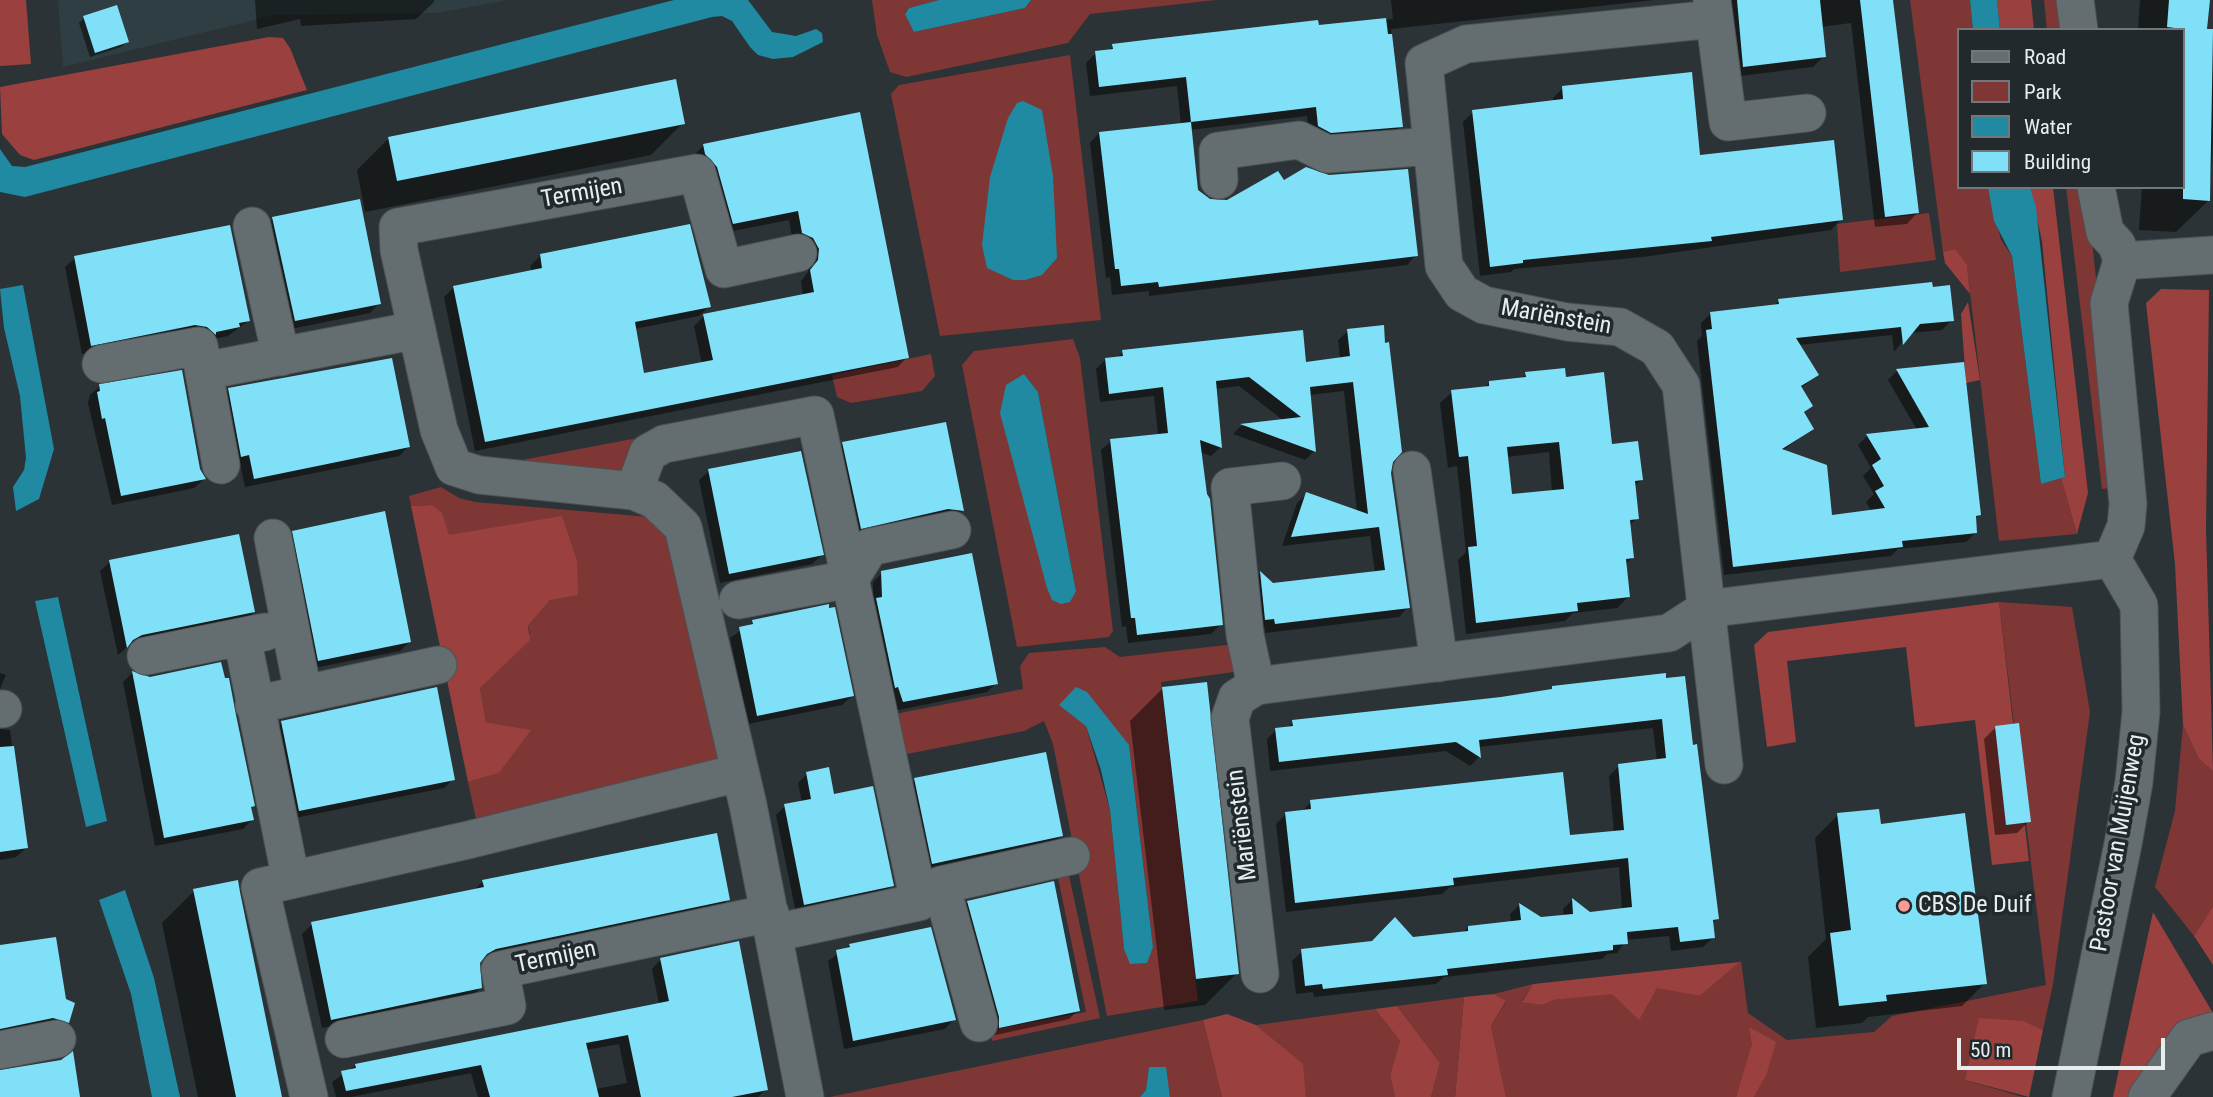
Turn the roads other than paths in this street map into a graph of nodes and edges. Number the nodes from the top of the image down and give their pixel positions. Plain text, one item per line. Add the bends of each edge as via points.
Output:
1 (2075, 0) edge
2 (1713, 9) edge
3 (2079, 28) edge
4 (1807, 113) dead end
5 (1432, 146) junction
6 (1219, 180) dead end
7 (2096, 189) edge
8 (252, 226) dead end
9 (798, 253) dead end
10 (2213, 254) edge
11 (2122, 261) junction
12 (416, 330) junction
13 (281, 356) junction
14 (101, 364) dead end
15 (204, 371) junction
16 (221, 466) dead end
17 (1412, 470) dead end
18 (1282, 481) dead end
19 (634, 491) junction
20 (952, 530) dead end
21 (273, 538) dead end
22 (2112, 559) junction
23 (850, 579) junction
24 (738, 600) dead end
25 (1706, 610) junction
26 (291, 626) junction
27 (242, 637) junction
28 (146, 656) dead end
29 (1439, 663) junction
30 (438, 665) dead end
31 (1256, 686) junction
32 (303, 693) junction
33 (254, 705) junction
34 (1724, 765) dead end
35 (738, 773) junction
36 (1071, 856) dead end
37 (292, 880) junction
38 (930, 894) junction
39 (772, 923) junction
40 (1260, 974) dead end
41 (979, 1023) dead end
42 (2213, 1031) edge
43 (57, 1039) dead end
44 (344, 1039) dead end
45 (0, 1050) edge
46 (309, 1097) edge
47 (805, 1097) edge
48 (2071, 1097) edge
49 (2147, 1097) edge

1 - 3 street
2 - 4 street, Mariënstein via 1728,122
2 - 5 street, Mariënstein via 1466,44 1424,63
5 - 6 street via 1327,154 1299,140 1218,150
5 - 25 street, Mariënstein via 1444,266 1462,293 1484,305 1619,327 1657,348 1681,385
7 - 11 street via 2105,232 2117,245
8 - 13 street
9 - 12 street, Termijen via 724,269 697,173 398,227
10 - 11 street
11 - 22 street via 2109,303 2128,504 2126,526
12 - 13 street
12 - 19 street, Termijen via 439,430 454,467 479,475
13 - 15 street
14 - 15 street via 199,346
15 - 16 street
17 - 29 street
18 - 31 street via 1230,487 1245,635
19 - 23 street via 648,453 664,444 815,415
19 - 35 street, Termijen via 654,500 683,527
20 - 23 street via 870,547
21 - 26 street
22 - 25 street
22 - 48 street, Pastoor van Muijenweg via 2138,605 2141,712 2130,807
23 - 24 street
23 - 38 street
25 - 29 street via 1669,633
25 - 34 street, Mariënstein
26 - 27 street
26 - 32 street
27 - 28 street
27 - 33 street
29 - 31 street
30 - 32 street
31 - 40 street, Mariënstein via 1237,698 1230,718
32 - 33 street
33 - 37 street
35 - 37 street
35 - 39 street, Termijen
36 - 38 street, Termijen
37 - 46 street via 260,887
38 - 39 street, Termijen
38 - 41 street
39 - 44 street, Termijen via 500,970 507,1006
39 - 47 street, Termijen
42 - 49 street via 2189,1038
43 - 45 street

